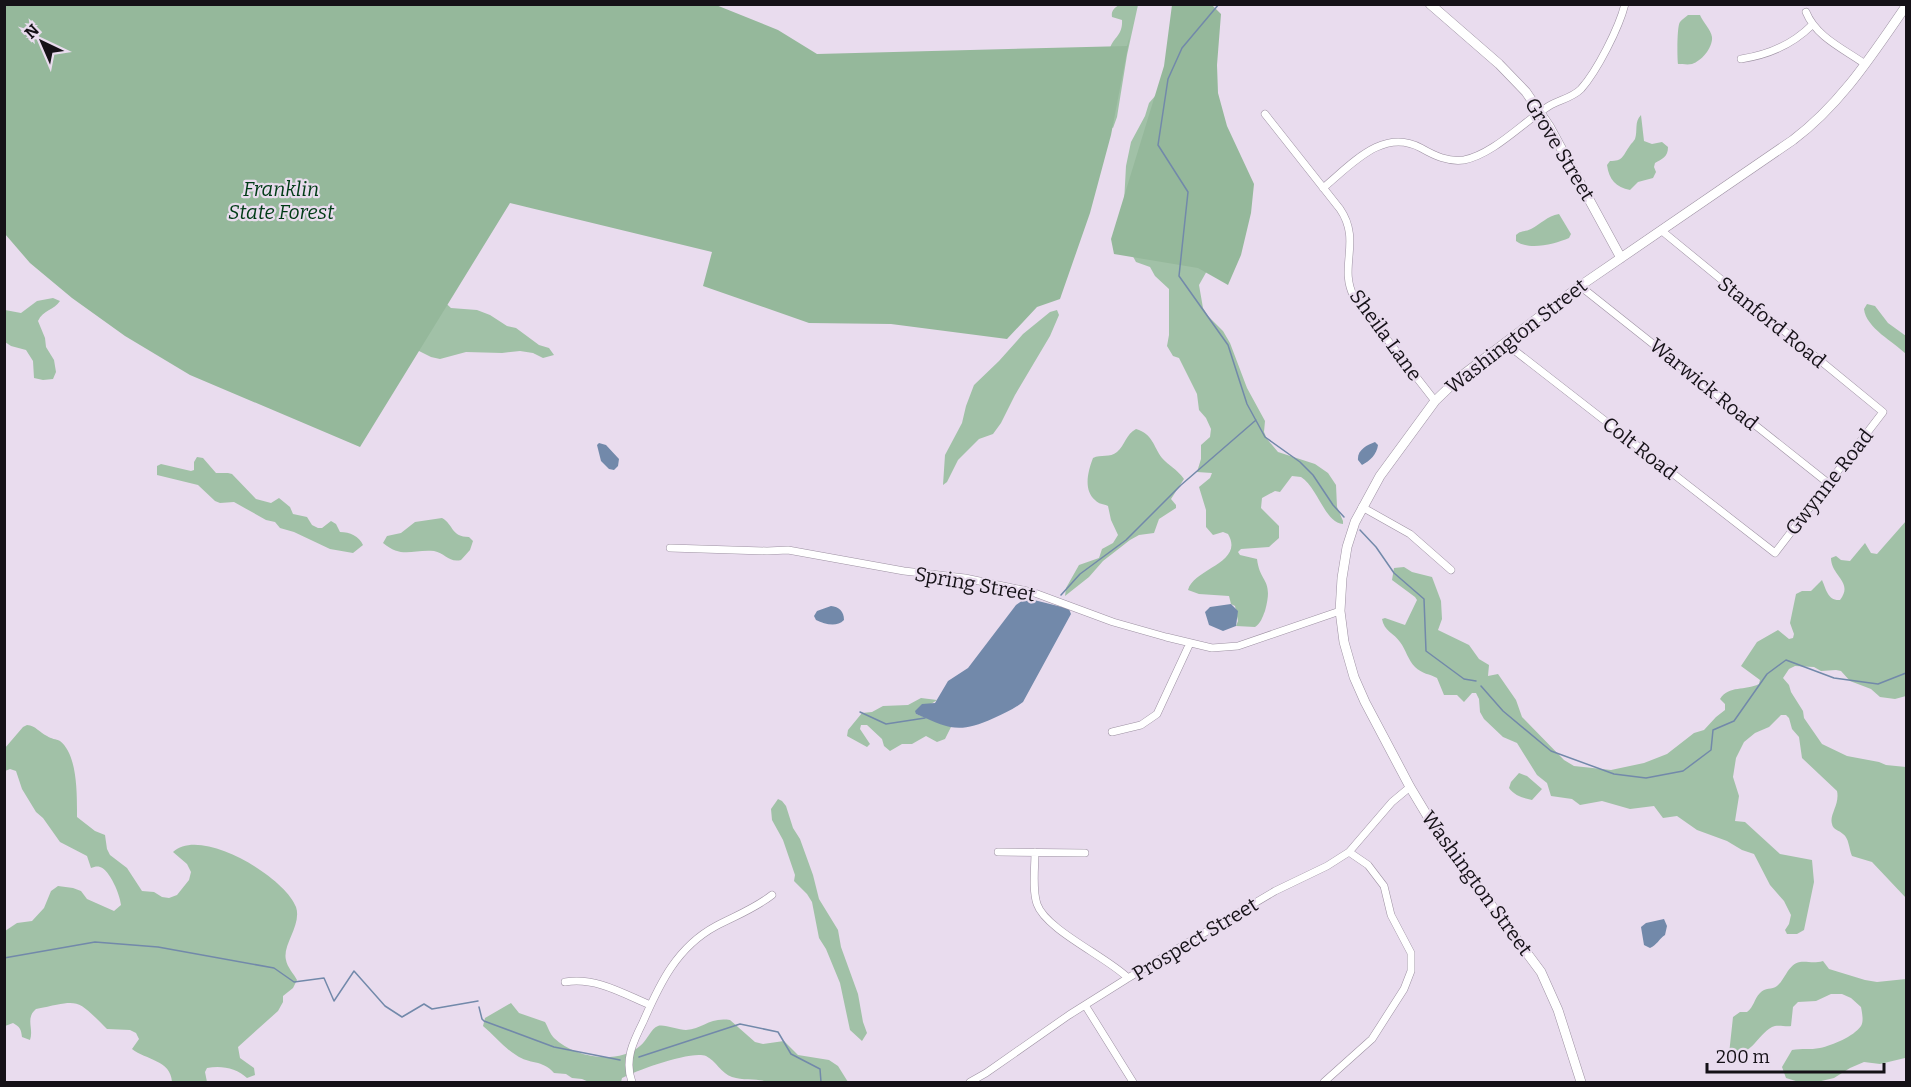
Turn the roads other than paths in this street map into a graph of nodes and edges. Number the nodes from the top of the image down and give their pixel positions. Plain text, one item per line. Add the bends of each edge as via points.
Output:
1 (1430, 4) edge
2 (1625, 4) edge
3 (1906, 6) edge
4 (1806, 12) dead end
5 (1812, 25) junction
6 (1741, 59) dead end
7 (1865, 64) junction
8 (1540, 112) junction
9 (1266, 114) dead end
10 (1323, 188) junction
11 (1662, 231) junction
12 (1621, 258) junction
13 (1580, 286) junction
14 (1505, 343) junction
15 (1435, 400) junction
16 (1883, 412) joint
17 (1828, 483) junction
18 (1362, 507) junction
19 (670, 548) dead end
20 (1774, 553) joint
21 (1450, 570) dead end
22 (1340, 611) junction
23 (1190, 643) junction
24 (1112, 732) dead end
25 (1410, 787) junction
26 (998, 852) dead end
27 (1035, 852) junction
28 (1349, 852) junction
29 (1085, 853) dead end
30 (772, 895) dead end
31 (1128, 978) junction
32 (565, 982) dead end
33 (650, 1005) junction
34 (1085, 1005) junction
35 (632, 1083) edge
36 (970, 1083) edge
37 (1133, 1083) edge
38 (1324, 1083) edge
39 (1581, 1083) edge

1 - 8 main road, Grove Street via 1499,64
2 - 8 street via 1617,29 1585,84 1572,96
3 - 7 main road, Washington Street
4 - 5 street
5 - 6 street via 1784,46
5 - 7 street
7 - 11 main road, Washington Street via 1839,99 1803,133
8 - 10 street via 1486,152 1466,159 1445,159 1401,142 1381,144
8 - 12 main road, Grove Street
9 - 10 street, Sheila Lane
10 - 15 street, Sheila Lane via 1342,212 1350,230 1348,273 1352,292
11 - 12 main road, Washington Street
11 - 16 street, Stanford Road
12 - 13 main road, Washington Street
13 - 14 main road, Washington Street
13 - 17 street, Warwick Road
14 - 15 main road, Washington Street
14 - 20 street, Colt Road
15 - 18 main road, Washington Street
16 - 17 street, Gwynne Road
17 - 20 street, Gwynne Road
18 - 21 street via 1410,534
18 - 22 main road, Washington Street via 1347,547
19 - 23 street, Spring Street via 788,550 965,578 1032,592 1113,622
22 - 23 street, Spring Street via 1238,646 1212,648
22 - 25 main road, Washington Street via 1354,677
23 - 24 street via 1157,714 1141,725
25 - 28 street, Prospect Street
25 - 39 main road, Washington Street via 1503,928 1546,982
26 - 27 street
27 - 29 street
27 - 31 street via 1037,905 1043,915
28 - 31 street, Prospect Street
28 - 38 street via 1368,865 1384,886 1394,922 1409,945 1412,962 1404,989 1372,1039
30 - 33 street via 689,945 668,970
31 - 34 street, Prospect Street
32 - 33 street via 594,982
33 - 35 street via 628,1057
34 - 36 street, Prospect Street
34 - 37 street

